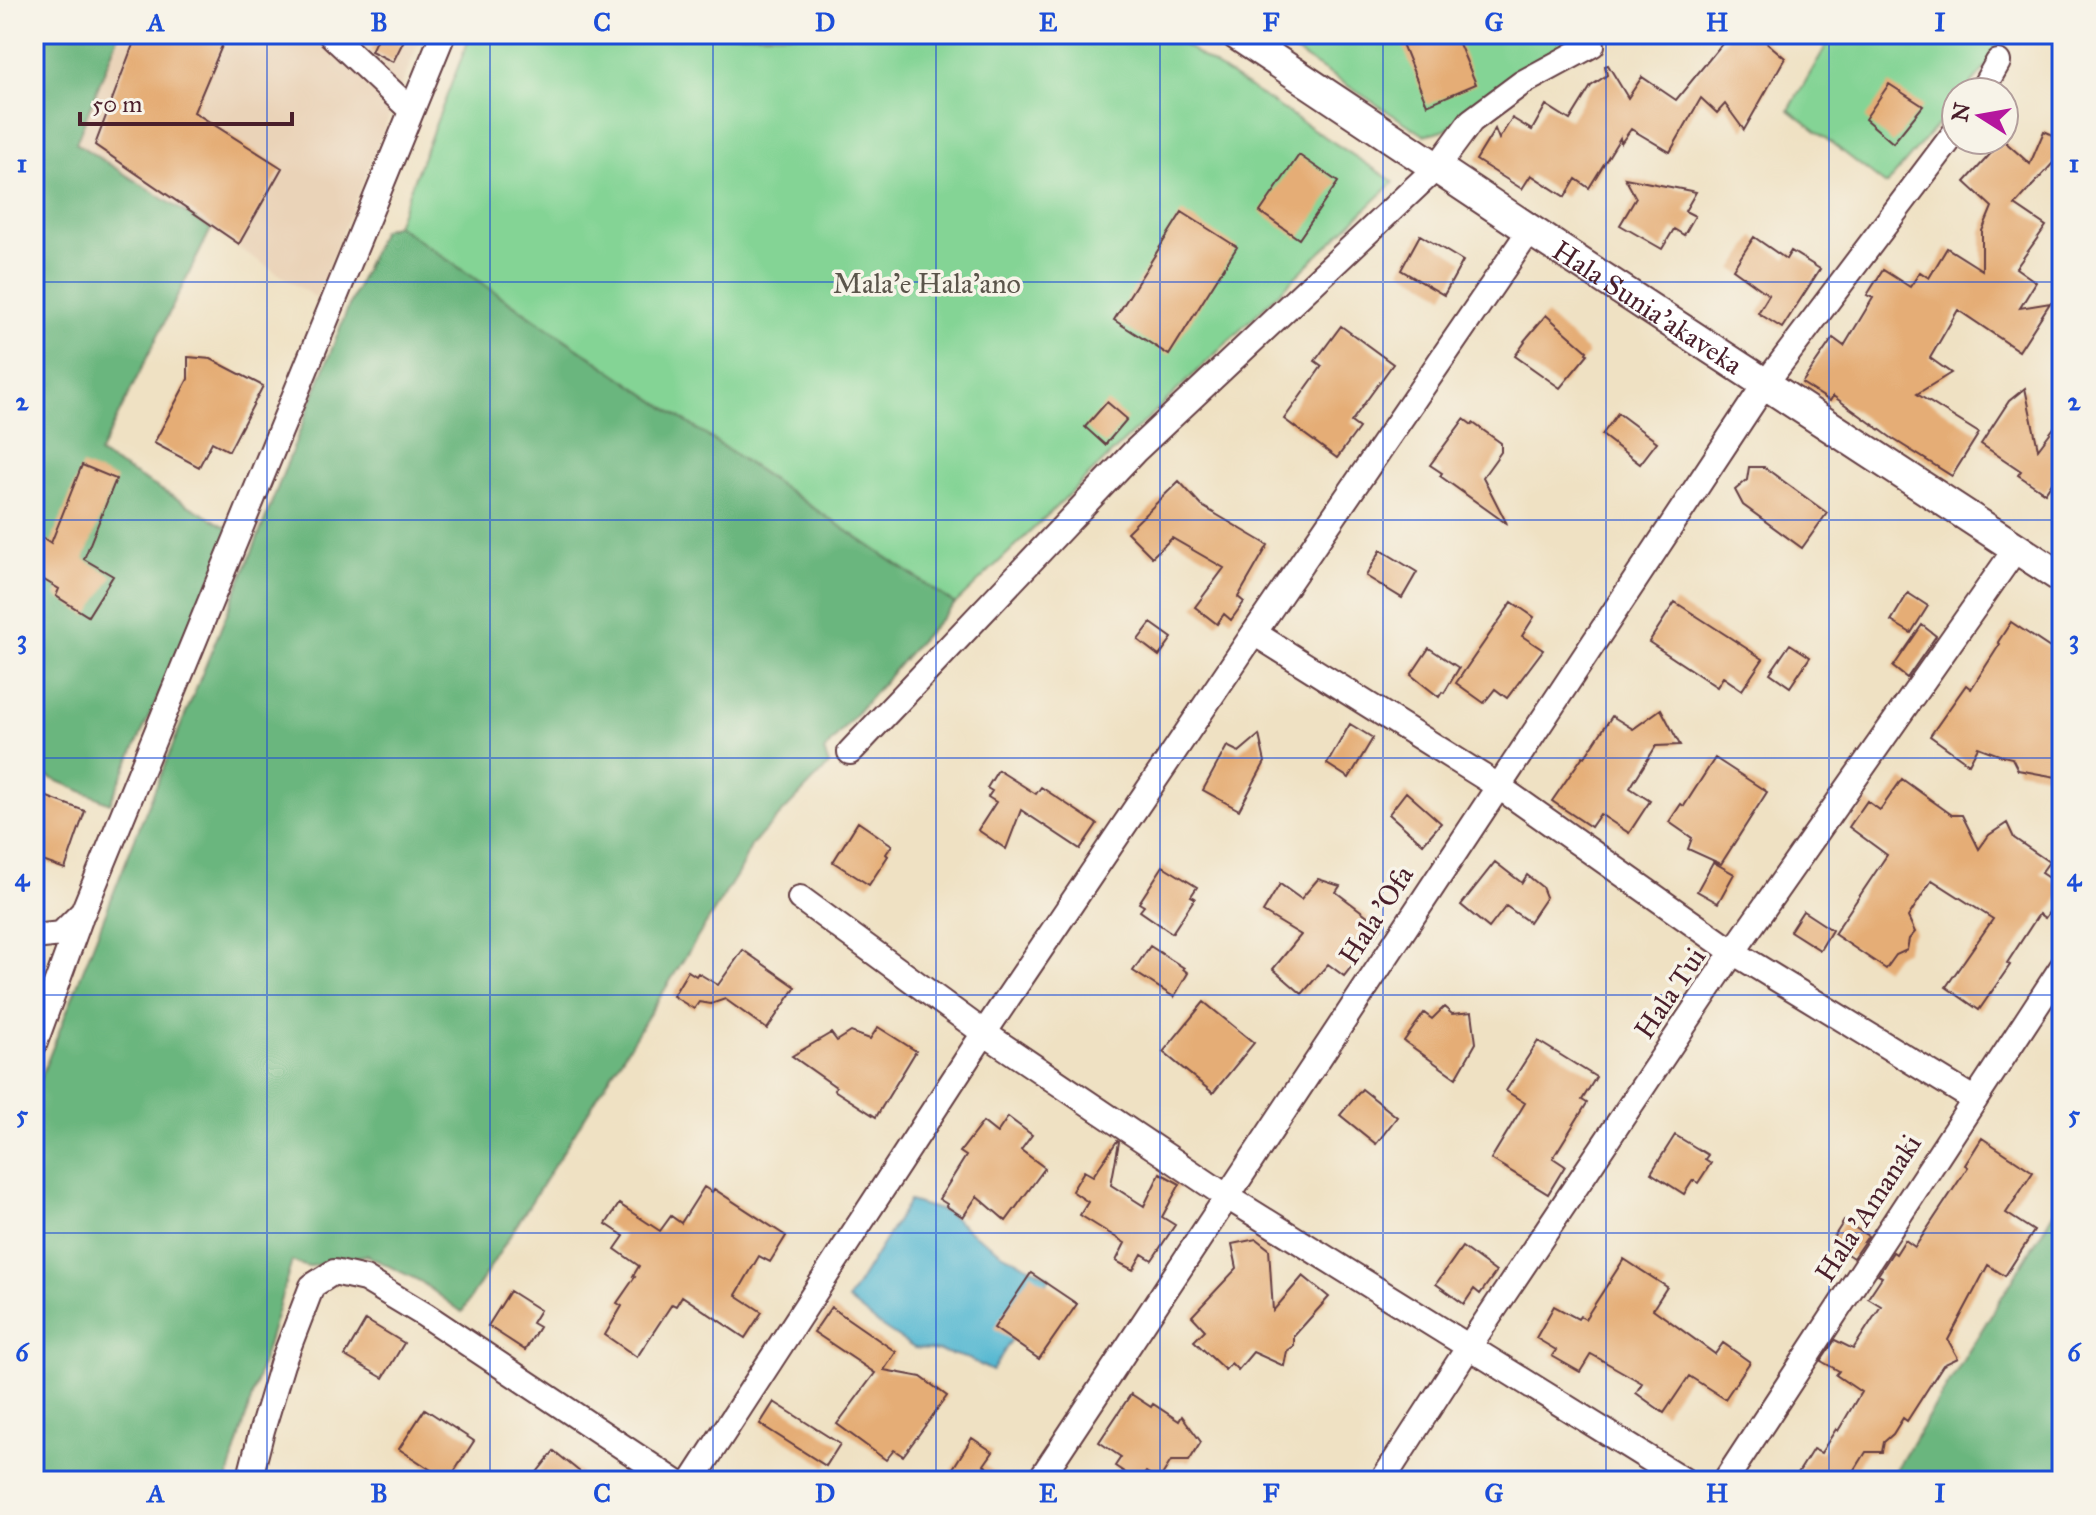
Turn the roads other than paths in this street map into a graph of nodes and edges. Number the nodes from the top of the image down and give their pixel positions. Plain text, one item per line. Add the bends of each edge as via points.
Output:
1 (330, 34) edge
2 (443, 34) edge
3 (1236, 34) edge
4 (1592, 45) dead end
5 (1998, 62) dead end
6 (1990, 76) edge
7 (411, 110) junction
8 (1940, 152) edge
9 (1437, 167) junction
10 (1530, 230) junction
11 (1765, 384) junction
12 (2017, 547) junction
13 (2062, 578) edge
14 (1254, 633) junction
15 (850, 752) dead end
16 (1498, 786) junction
17 (800, 898) dead end
18 (83, 912) junction
19 (34, 937) edge
20 (1733, 952) junction
21 (2062, 967) edge
22 (984, 1033) junction
23 (34, 1045) edge
24 (1975, 1100) junction
25 (1226, 1196) junction
26 (1468, 1348) junction
27 (249, 1481) edge
28 (674, 1481) edge
29 (692, 1481) edge
30 (1039, 1481) edge
31 (1382, 1481) edge
32 (1685, 1481) edge
33 (1725, 1481) edge

1 - 7 street
2 - 7 street
3 - 9 street, Hala Sunia'akaveka
4 - 9 street via 1522,83 1471,121
5 - 6 street
7 - 18 street
8 - 11 street, Hala 'Ofa
9 - 10 street, Hala Sunia'akaveka
9 - 15 street via 1135,451
10 - 11 street, Hala Sunia'akaveka
10 - 14 street
11 - 12 street, Hala Sunia'akaveka
11 - 16 street, Hala 'Ofa
12 - 13 street, Hala Sunia'akaveka
12 - 20 street, Hala Tui
14 - 16 street
14 - 22 street
16 - 20 street
16 - 25 street, Hala 'Ofa
17 - 22 street
18 - 19 street via 61,934
18 - 23 street
20 - 24 street
20 - 26 street, Hala Tui
21 - 24 street, Hala 'Amanaki
22 - 25 street
22 - 29 street
24 - 33 street, Hala 'Amanaki
25 - 26 street
25 - 30 street, Hala 'Ofa
26 - 31 street, Hala Tui
26 - 32 street
27 - 28 street via 282,1364 312,1286 334,1272 365,1279 425,1315

